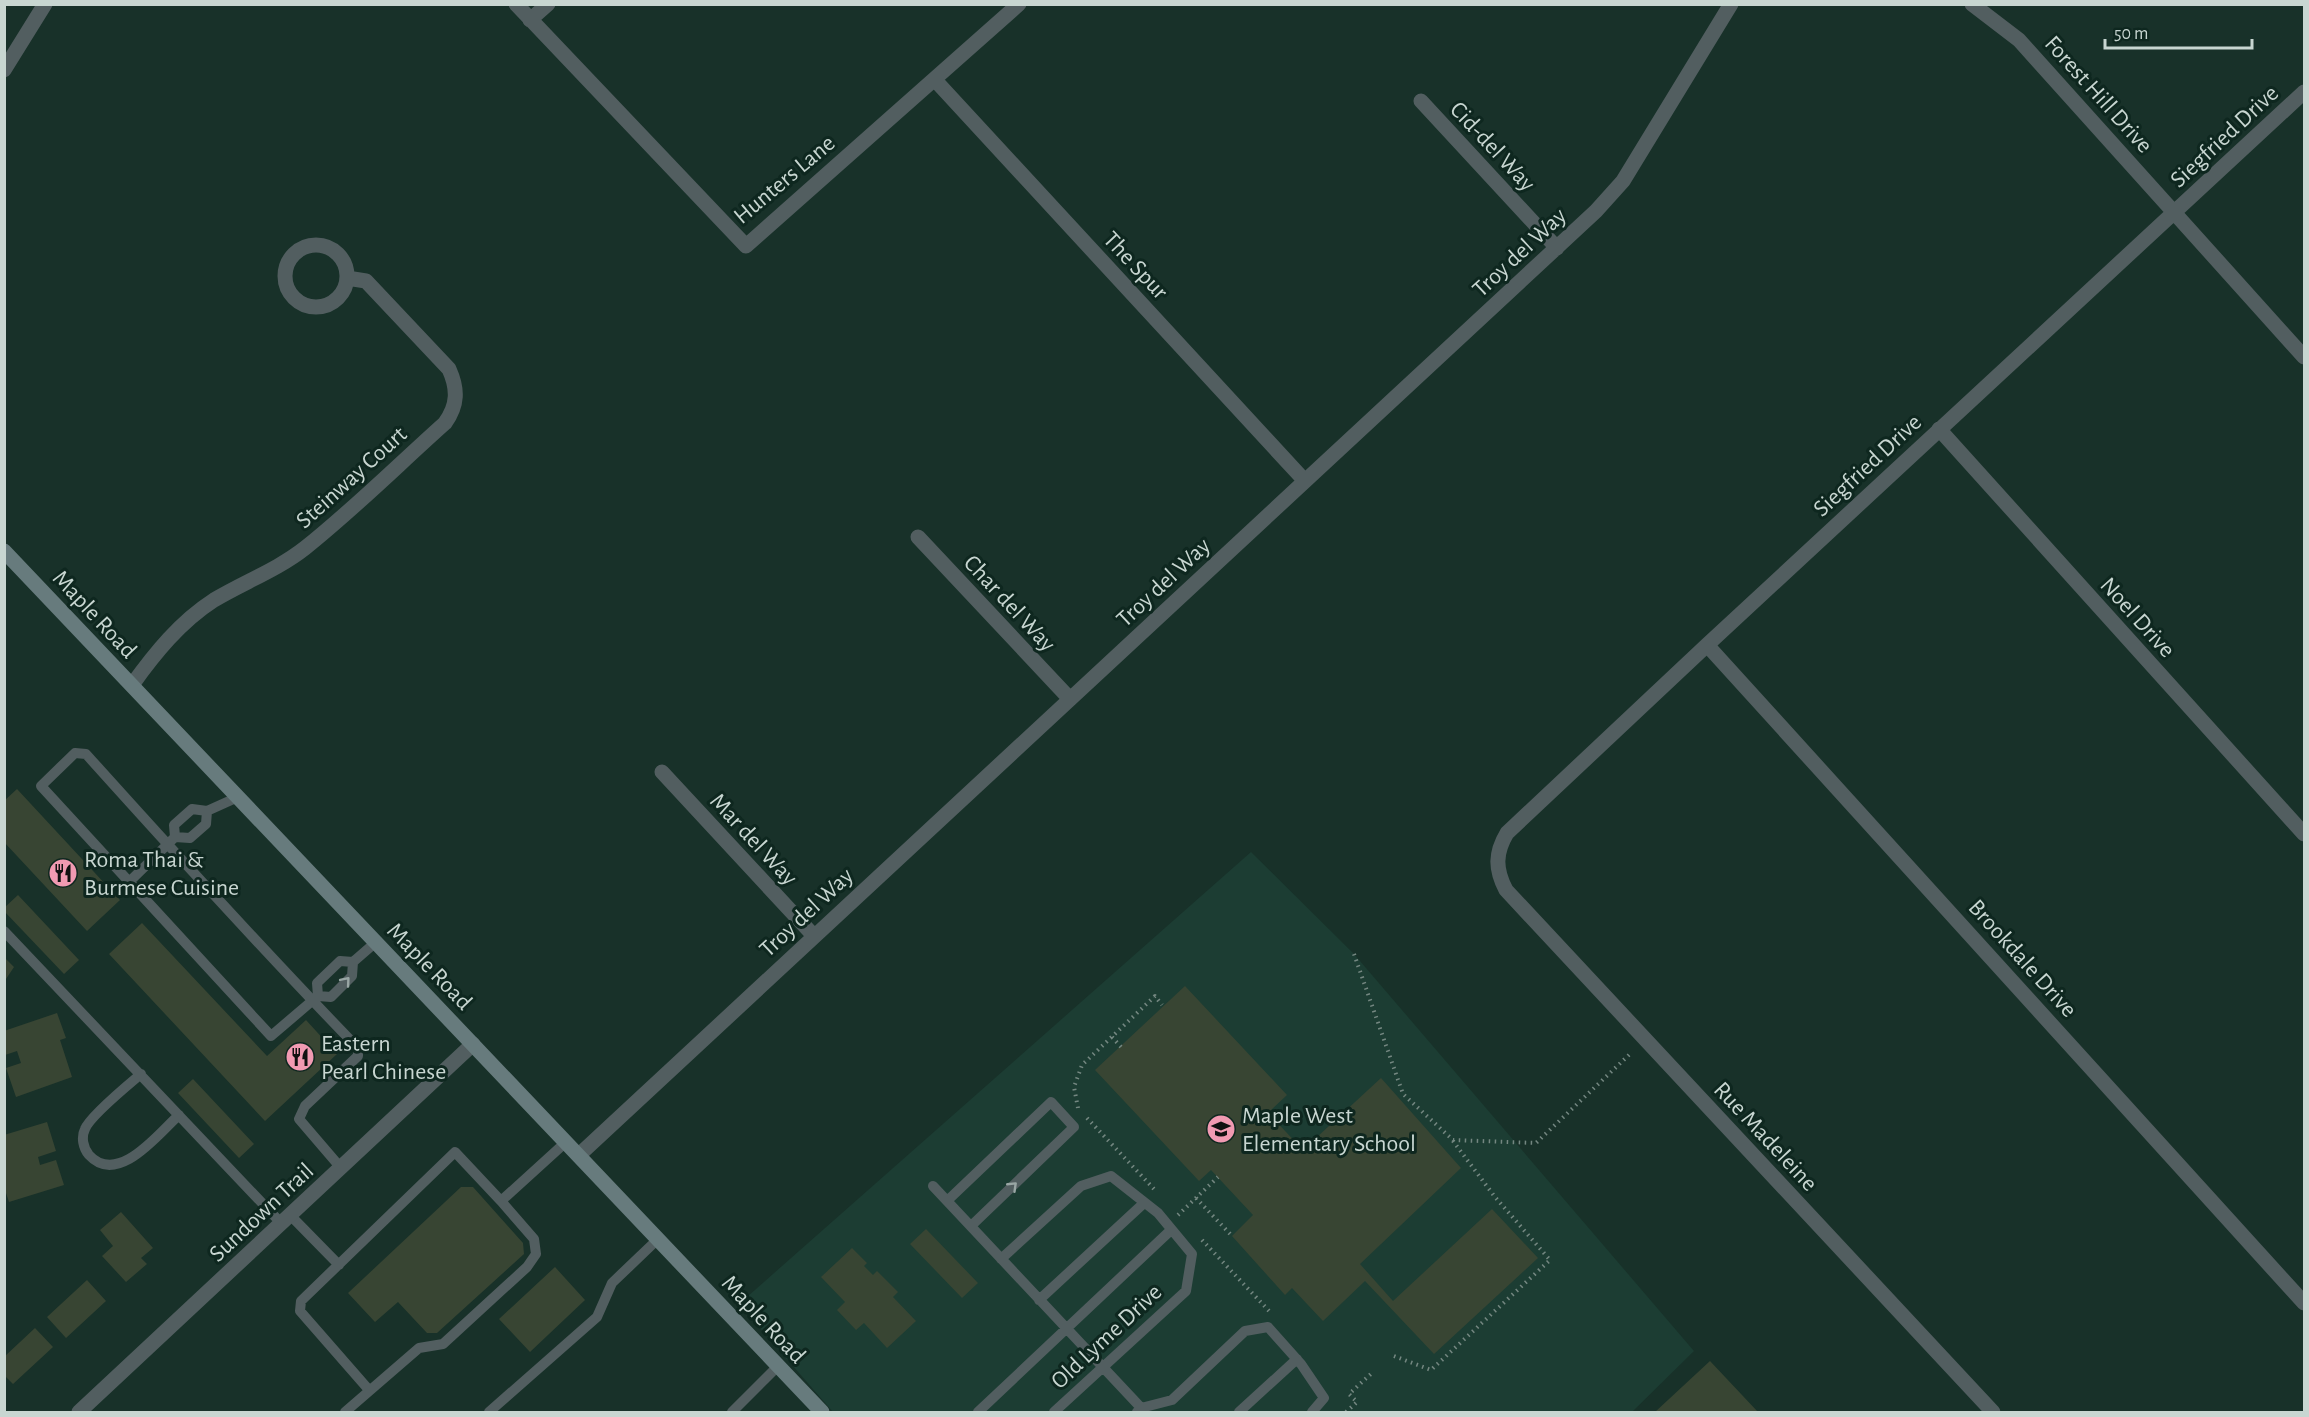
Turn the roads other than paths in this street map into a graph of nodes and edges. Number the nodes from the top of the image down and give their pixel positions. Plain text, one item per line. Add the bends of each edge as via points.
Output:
1 (45, 4) edge
2 (516, 4) edge
3 (548, 4) edge
4 (1019, 4) edge
5 (1731, 4) edge
6 (1972, 4) edge
7 (531, 20) junction
8 (4, 70) edge
9 (934, 80) junction
10 (2304, 92) edge
11 (1421, 101) dead end
12 (2175, 212) junction
13 (1557, 248) junction
14 (347, 278) junction
15 (2304, 357) edge
16 (1939, 429) junction
17 (1305, 481) junction
18 (918, 537) dead end
19 (4, 551) edge
20 (1707, 645) junction
21 (132, 685) junction
22 (1070, 699) junction
23 (662, 772) dead end
24 (238, 797) junction
25 (207, 811) junction
26 (2304, 834) edge
27 (171, 841) junction
28 (129, 882) junction
29 (1506, 890) joint
30 (4, 931) edge
31 (814, 936) junction
32 (376, 942) junction
33 (353, 962) junction
34 (315, 999) junction
35 (473, 1044) junction
36 (141, 1074) junction
37 (179, 1114) junction
38 (566, 1142) junction
39 (579, 1155) junction
40 (341, 1168) junction
41 (933, 1186) dead end
42 (501, 1201) junction
43 (947, 1201) junction
44 (1144, 1203) junction
45 (286, 1219) junction
46 (971, 1226) junction
47 (1171, 1230) junction
48 (658, 1239) junction
49 (1001, 1259) junction
50 (339, 1265) junction
51 (1039, 1300) junction
52 (2304, 1303) edge
53 (1066, 1329) junction
54 (1297, 1359) junction
55 (778, 1365) junction
56 (1102, 1368) junction
57 (369, 1390) junction
58 (1141, 1411) edge
59 (79, 1413) edge
60 (345, 1413) edge
61 (489, 1413) edge
62 (732, 1413) edge
63 (822, 1413) edge
64 (978, 1413) edge
65 (1054, 1413) edge
66 (1239, 1413) edge
67 (1312, 1413) edge
68 (1993, 1413) edge

1 - 8 street
2 - 7 street, Hunters Lane
3 - 7 street
4 - 9 street, Hunters Lane
5 - 13 street, Troy del Way via 1623,181
6 - 12 street, Forest Hill Drive via 2019,40
7 - 9 street, Hunters Lane via 746,246
9 - 17 street, The Spur
10 - 12 street, Siegfried Drive
11 - 13 street, Cid-del Way
12 - 15 street, Forest Hill Drive
12 - 16 street, Siegfried Drive
13 - 17 street, Troy del Way
14 - 14 street via 339,297 313,307 303,304 289,291 286,271 296,253 314,246 325,247 341,259
14 - 21 street, Steinway Court via 366,280 449,369 455,382 452,414 305,548 212,602 187,621 157,651
16 - 20 street, Siegfried Drive
16 - 26 street, Noel Drive
17 - 22 street, Troy del Way
18 - 22 street, Char del Way
19 - 21 main road, Maple Road
20 - 29 street, Siegfried Drive via 1507,833 1497,861
20 - 52 street, Brookdale Drive
21 - 24 main road, Maple Road
22 - 31 street, Troy del Way
23 - 31 street, Mar del Way
24 - 25 lane
24 - 32 main road, Maple Road
25 - 27 lane via 206,824 190,838
25 - 27 lane via 192,809 174,825
27 - 28 lane
27 - 28 lane via 86,754 75,753 41,786
27 - 34 lane
28 - 34 lane via 270,1036
29 - 68 street, Rue Madeleine
30 - 36 lane
31 - 39 street, Troy del Way
32 - 33 lane
32 - 35 main road, Maple Road
34 -> 33 lane via 331,997 352,976
33 - 34 lane via 340,961 324,976 317,983
34 - 40 lane via 358,1048 358,1056 305,1106 299,1119
35 - 38 main road, Maple Road
35 - 40 street, Sundown Trail
36 - 37 lane
36 - 37 lane via 85,1127 82,1140 88,1155 117,1166
37 - 45 lane
38 - 39 main road, Maple Road
38 - 42 lane
39 - 48 main road, Maple Road
40 - 45 street, Sundown Trail
41 - 43 lane
42 - 50 lane via 455,1152
42 - 57 lane via 534,1239 536,1254 527,1267 443,1344 418,1348
43 - 46 lane
46 -> 43 lane via 1074,1127 1051,1102
44 - 47 lane, Old Lyme Drive
44 - 49 lane, Old Lyme Drive via 1111,1176 1082,1186
44 - 51 lane
45 - 50 lane
45 - 59 street, Sundown Trail
46 - 49 lane
47 - 53 lane
47 - 56 lane, Old Lyme Drive via 1192,1254 1186,1291
48 - 55 main road, Maple Road
48 - 61 lane via 612,1282 597,1317
49 - 51 lane
50 - 57 lane via 301,1301 300,1311
51 - 53 lane
53 - 56 lane
53 - 64 lane
54 - 58 lane via 1269,1327 1245,1331 1172,1400
54 - 66 lane
54 - 67 lane via 1324,1398
55 - 62 lane
55 - 63 main road, Maple Road
56 - 58 lane
56 - 65 lane, Old Lyme Drive
57 - 60 lane

